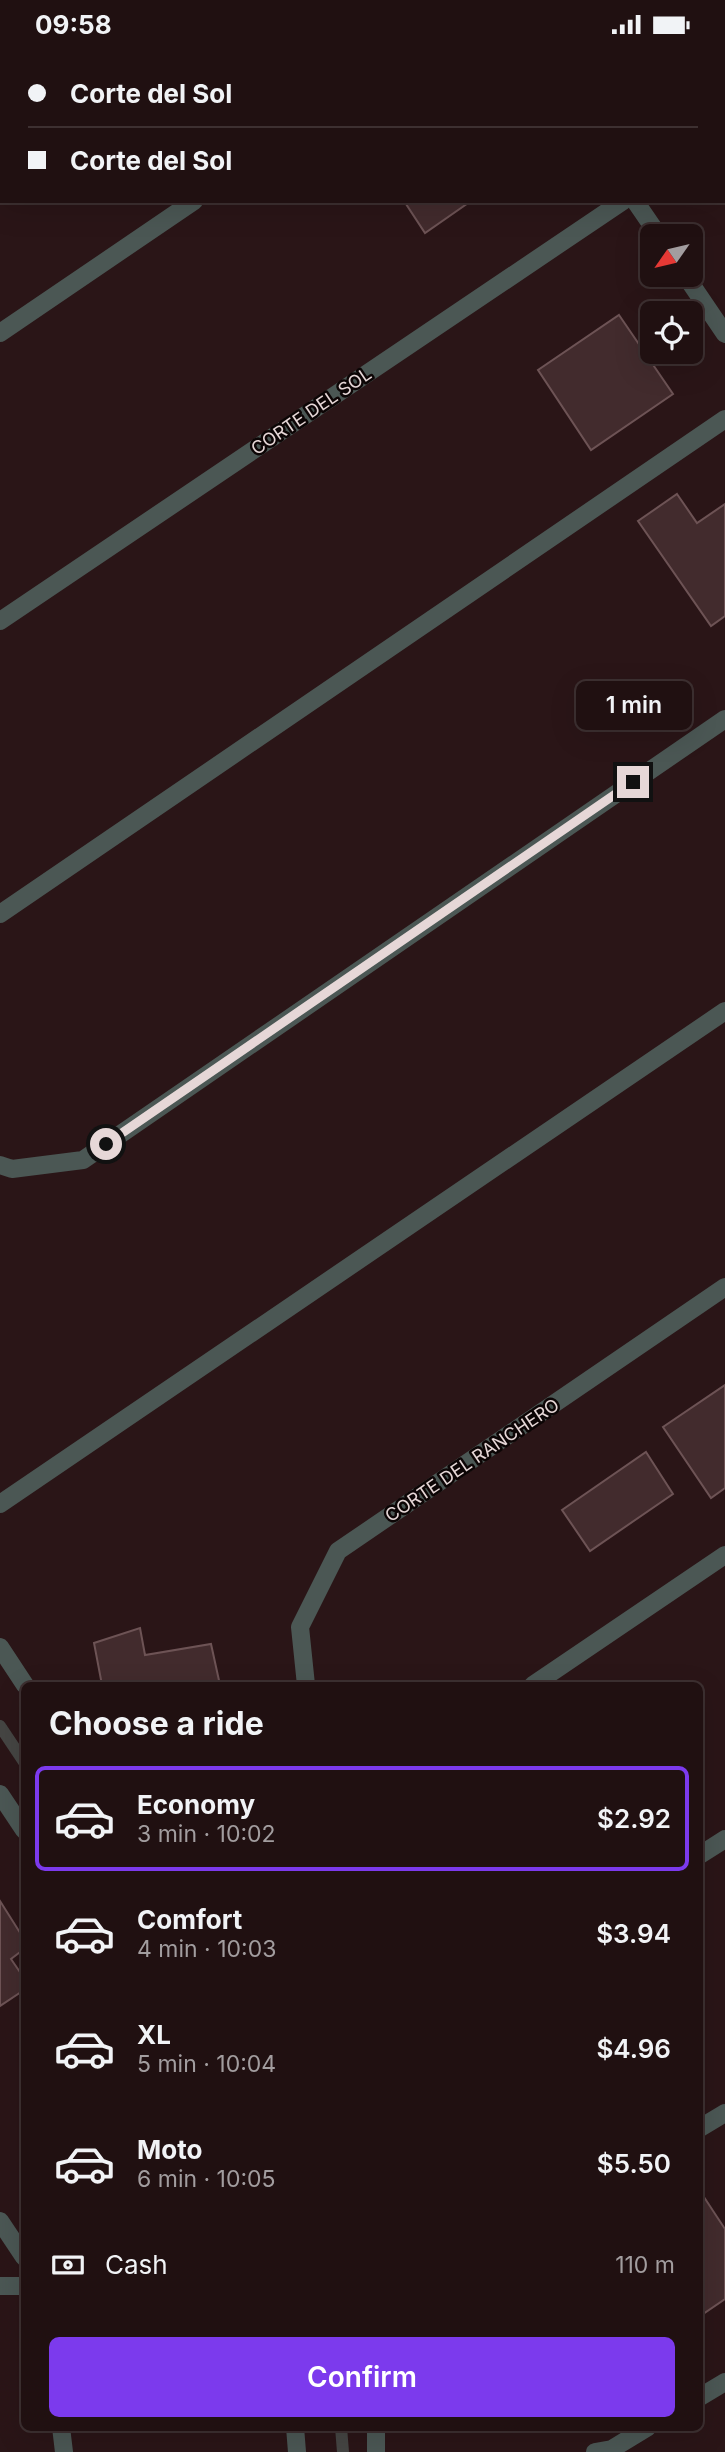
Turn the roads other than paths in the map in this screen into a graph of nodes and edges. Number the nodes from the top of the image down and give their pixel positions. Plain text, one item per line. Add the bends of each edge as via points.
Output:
1 (191, 203) edge
2 (620, 203) edge
3 (636, 203) edge
4 (651, 224) edge
5 (693, 287) edge
6 (0, 333) edge
7 (725, 334) edge
8 (725, 419) edge
9 (0, 621) edge
10 (725, 719) edge
11 (0, 914) edge
12 (725, 1011) edge
13 (0, 1165) edge
14 (725, 1287) edge
15 (0, 1504) edge
16 (725, 1555) edge
17 (0, 1647) edge
18 (23, 1682) edge
19 (306, 1682) edge
20 (537, 1682) edge
21 (0, 1794) edge
22 (21, 1826) edge
23 (725, 1839) edge
24 (703, 1853) edge
25 (725, 2113) edge
26 (703, 2126) edge
27 (0, 2221) edge
28 (21, 2252) edge
29 (0, 2286) edge
30 (21, 2286) edge
31 (725, 2382) edge
32 (703, 2395) edge
33 (61, 2431) edge
34 (295, 2431) edge
35 (376, 2431) edge
36 (641, 2431) edge
37 (64, 2452) edge
38 (297, 2452) edge
39 (376, 2452) edge
40 (595, 2452) edge

1 - 6 street
2 - 9 street, CORTE DEL SOL
3 - 4 street
5 - 7 street
8 - 11 street
10 - 13 street via 83,1160 12,1169
12 - 15 street
14 - 19 street, CORTE DEL RANCHERO via 338,1551 300,1627
16 - 20 street
17 - 18 street
21 - 22 street
23 - 24 street
25 - 26 street
27 - 28 street
29 - 30 street
31 - 32 street
33 - 37 street
34 - 38 street
35 - 39 street
36 - 40 street via 612,2449

